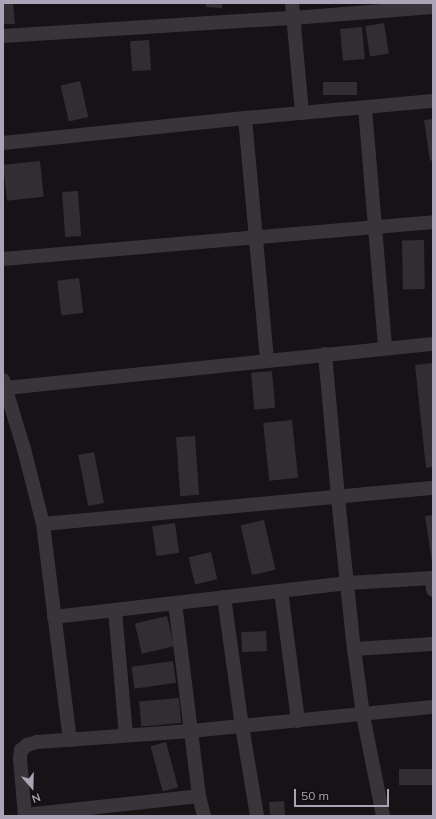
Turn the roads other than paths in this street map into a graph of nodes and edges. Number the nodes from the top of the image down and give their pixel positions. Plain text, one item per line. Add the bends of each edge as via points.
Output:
1 (292, 3) edge
2 (433, 7) edge
3 (293, 18) junction
4 (3, 36) edge
5 (433, 101) edge
6 (365, 108) junction
7 (302, 113) junction
8 (245, 118) junction
9 (3, 143) edge
10 (433, 222) edge
11 (375, 227) junction
12 (256, 238) junction
13 (3, 259) edge
14 (433, 344) edge
15 (385, 348) junction
16 (325, 354) junction
17 (267, 360) junction
18 (5, 384) edge
19 (433, 488) edge
20 (338, 498) junction
21 (43, 524) junction
22 (433, 582) edge
23 (348, 583) junction
24 (281, 591) junction
25 (224, 597) junction
26 (175, 603) junction
27 (115, 610) junction
28 (54, 617) junction
29 (433, 644) edge
30 (354, 649) junction
31 (433, 707) edge
32 (363, 715) junction
33 (298, 721) junction
34 (242, 726) junction
35 (191, 731) junction
36 (126, 735) junction
37 (70, 740) junction
38 (199, 796) junction
39 (25, 815) edge
40 (204, 816) edge
41 (257, 816) edge
42 (383, 816) edge

1 - 3 street
2 - 3 street
3 - 4 street
3 - 7 street
5 - 6 street
6 - 7 street
6 - 11 street
7 - 8 street
8 - 9 street
8 - 12 street
10 - 11 street
11 - 12 street
11 - 15 street
12 - 13 street
12 - 17 street
14 - 15 street
15 - 16 street
16 - 17 street
16 - 20 street
17 - 18 street
18 - 21 street
19 - 20 street
20 - 21 street
20 - 23 street
21 - 28 street
22 - 23 street
23 - 24 street
23 - 30 street
24 - 25 street
24 - 33 street
25 - 26 street
25 - 34 street
26 - 27 street
26 - 35 street
27 - 28 street
27 - 36 street
28 - 37 street
29 - 30 street
30 - 32 street
31 - 32 street
32 - 33 street
32 - 42 street
33 - 34 street
34 - 35 street
34 - 41 street
35 - 36 street
35 - 38 street
36 - 37 street
37 - 39 street via 36,742 21,750
38 - 39 street
38 - 40 street

